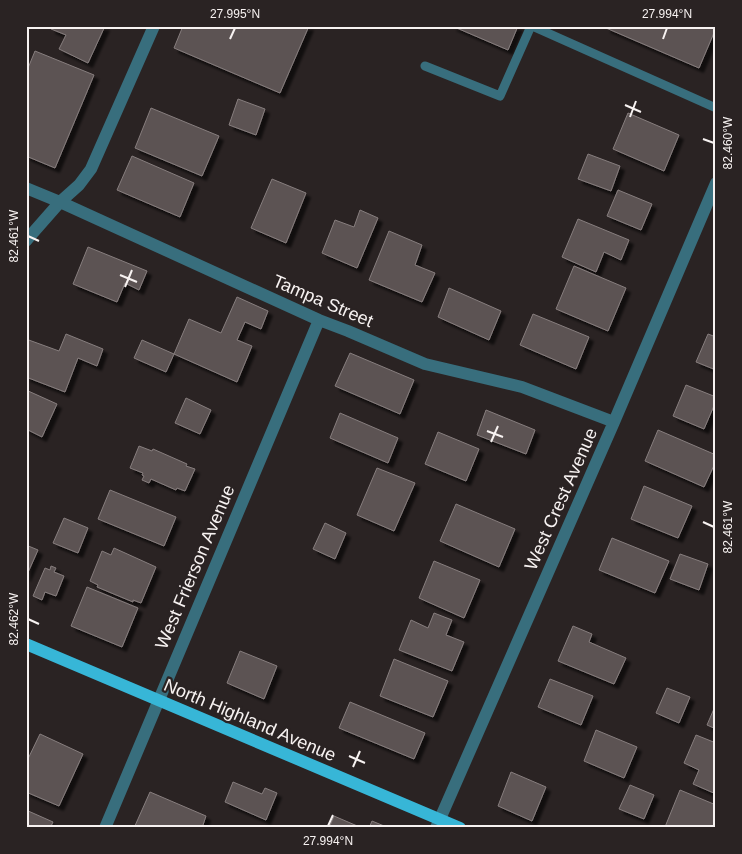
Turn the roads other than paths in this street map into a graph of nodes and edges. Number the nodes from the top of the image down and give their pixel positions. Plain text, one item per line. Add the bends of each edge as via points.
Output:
1 (154, 26) edge
2 (532, 26) edge
3 (425, 66) dead end
4 (716, 108) edge
5 (716, 183) edge
6 (26, 188) edge
7 (60, 202) junction
8 (26, 241) edge
9 (319, 320) junction
10 (614, 422) junction
11 (26, 644) edge
12 (158, 700) junction
13 (438, 823) edge
14 (105, 828) edge
15 (460, 828) edge

1 - 7 street via 91,169
2 - 3 lane via 500,96
2 - 4 lane
5 - 10 street, West Crest Avenue
6 - 7 street, Tampa Street
7 - 8 street
7 - 9 street, Tampa Street
9 - 10 street, Tampa Street via 425,364 522,387
9 - 12 street, West Frierson Avenue
10 - 13 street, West Crest Avenue
11 - 12 main road, North Highland Avenue
12 - 13 main road, North Highland Avenue
12 - 14 street, West Frierson Avenue
13 - 15 main road, North Highland Avenue

